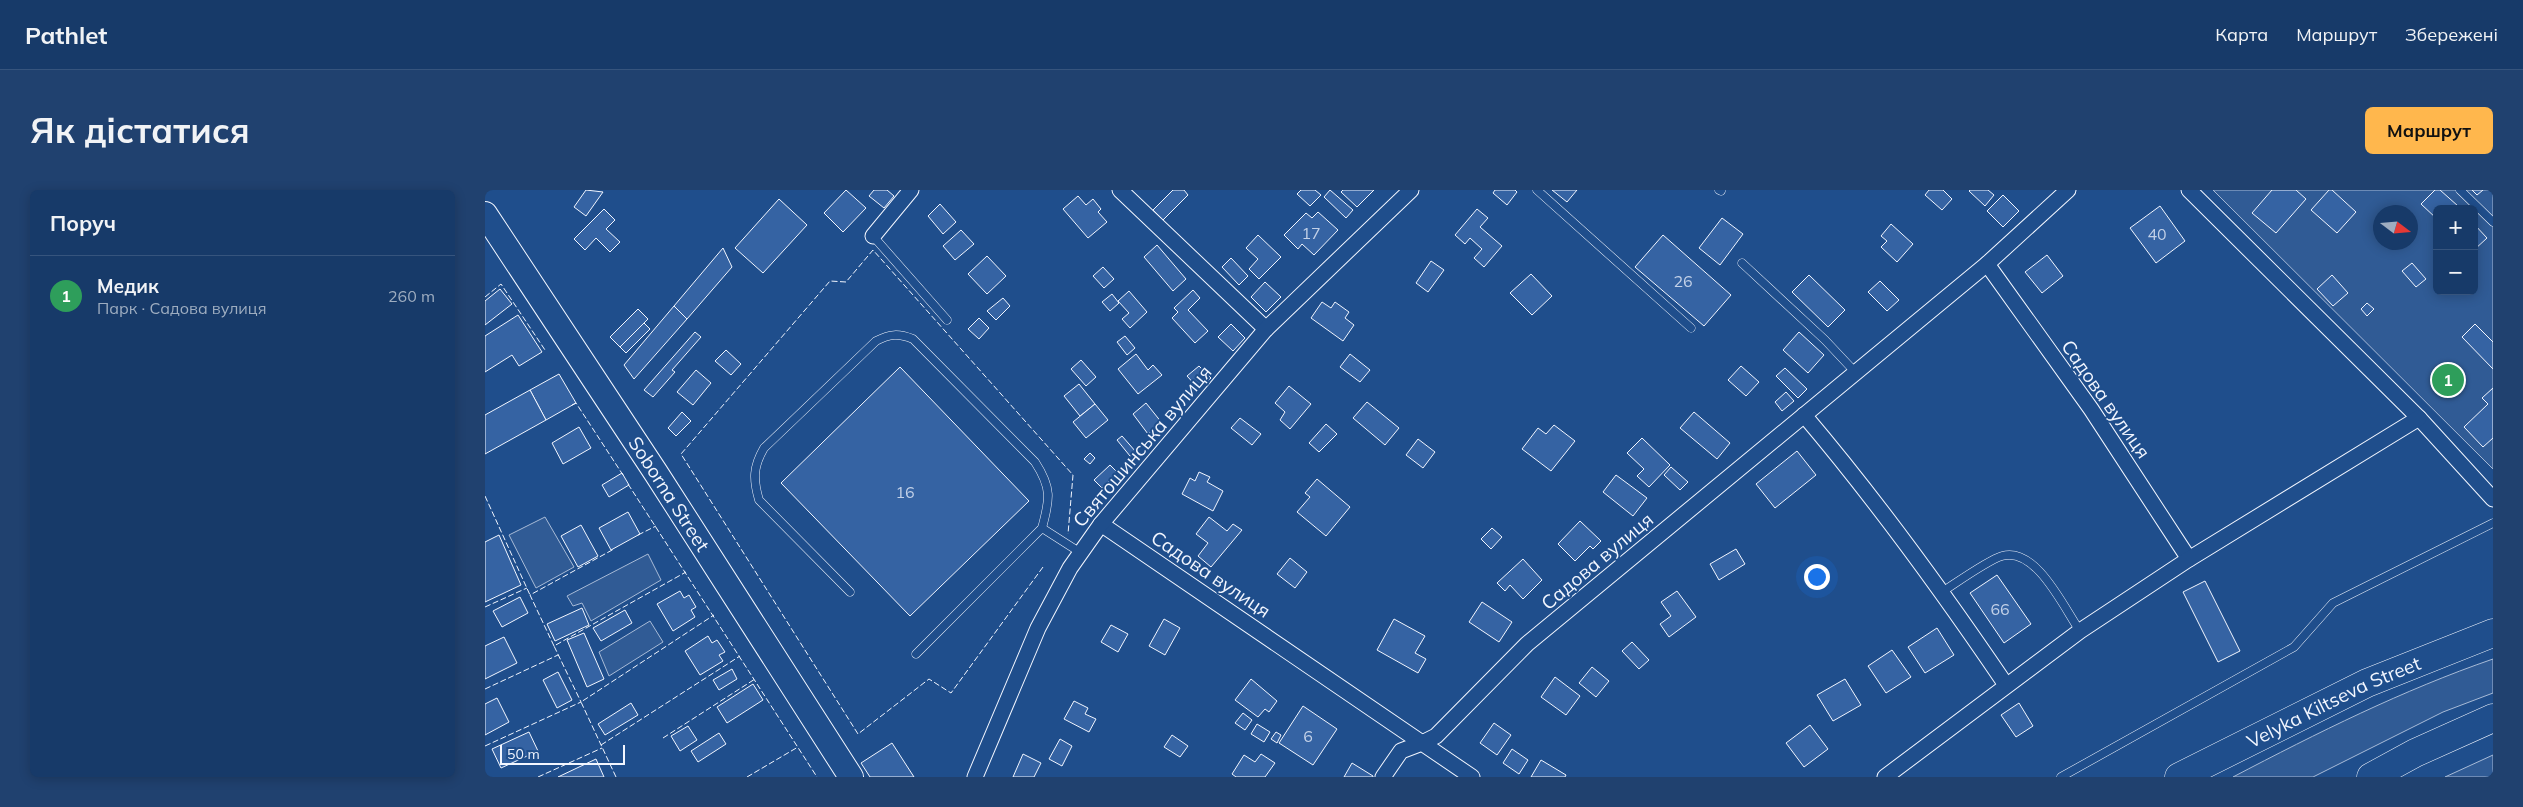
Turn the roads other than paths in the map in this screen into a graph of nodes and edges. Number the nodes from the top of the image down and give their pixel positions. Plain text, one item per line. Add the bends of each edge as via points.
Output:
1 (911, 190) edge
2 (1120, 190) edge
3 (1411, 190) edge
4 (1537, 190) edge
5 (2068, 190) edge
6 (2189, 190) edge
7 (2460, 190) edge
8 (485, 214) edge
9 (2493, 222) edge
10 (873, 236) joint
11 (1742, 263) dead end
12 (1987, 264) junction
13 (947, 320) dead end
14 (1691, 328) dead end
15 (1267, 329) junction
16 (1856, 372) junction
17 (1804, 416) junction
18 (2419, 418) junction
19 (2493, 498) edge
20 (2493, 523) edge
21 (1101, 524) junction
22 (1042, 528) junction
23 (1081, 553) junction
24 (2189, 559) junction
25 (850, 592) dead end
26 (1942, 592) junction
27 (2080, 631) junction
28 (2493, 633) edge
29 (915, 654) dead end
30 (2006, 685) junction
31 (2493, 718) edge
32 (1422, 742) junction
33 (851, 777) edge
34 (975, 777) edge
35 (1383, 777) edge
36 (1472, 777) edge
37 (1885, 777) edge
38 (2061, 777) edge
39 (2179, 777) edge
40 (2371, 777) edge

1 - 10 street
2 - 15 street
3 - 15 street, Святошинська вулиця
4 - 14 lane
5 - 12 street, Садова вулиця
6 - 18 street
7 - 9 lane
8 - 33 main road, Soborna Street
10 - 13 lane
11 - 16 lane
12 - 16 street, Садова вулиця
12 - 24 street, Садова вулиця via 2091,409
15 - 21 street, Святошинська вулиця
16 - 17 street, Садова вулиця
17 - 26 street via 1845,464
17 - 32 street, Садова вулиця via 1527,644 1436,736
18 - 19 street
18 - 24 street
20 - 38 lane via 2333,603 2294,646
21 - 23 street, Святошинська вулиця
21 - 32 street, Садова вулиця
22 - 23 lane
22 - 25 lane via 1049,489 1035,462 913,339 890,334 876,340 764,448 756,462 753,480 759,500
22 - 29 lane
23 - 34 street, Святошинська вулиця via 1038,628
24 - 27 street
26 - 27 lane via 2002,556 2018,556 2036,565
26 - 30 street
27 - 30 street
28 - 39 highway, Velyka Kiltseva Street via 2367,683
30 - 37 street
31 - 40 highway
32 - 35 street via 1401,751
32 - 36 street, Садова вулиця

